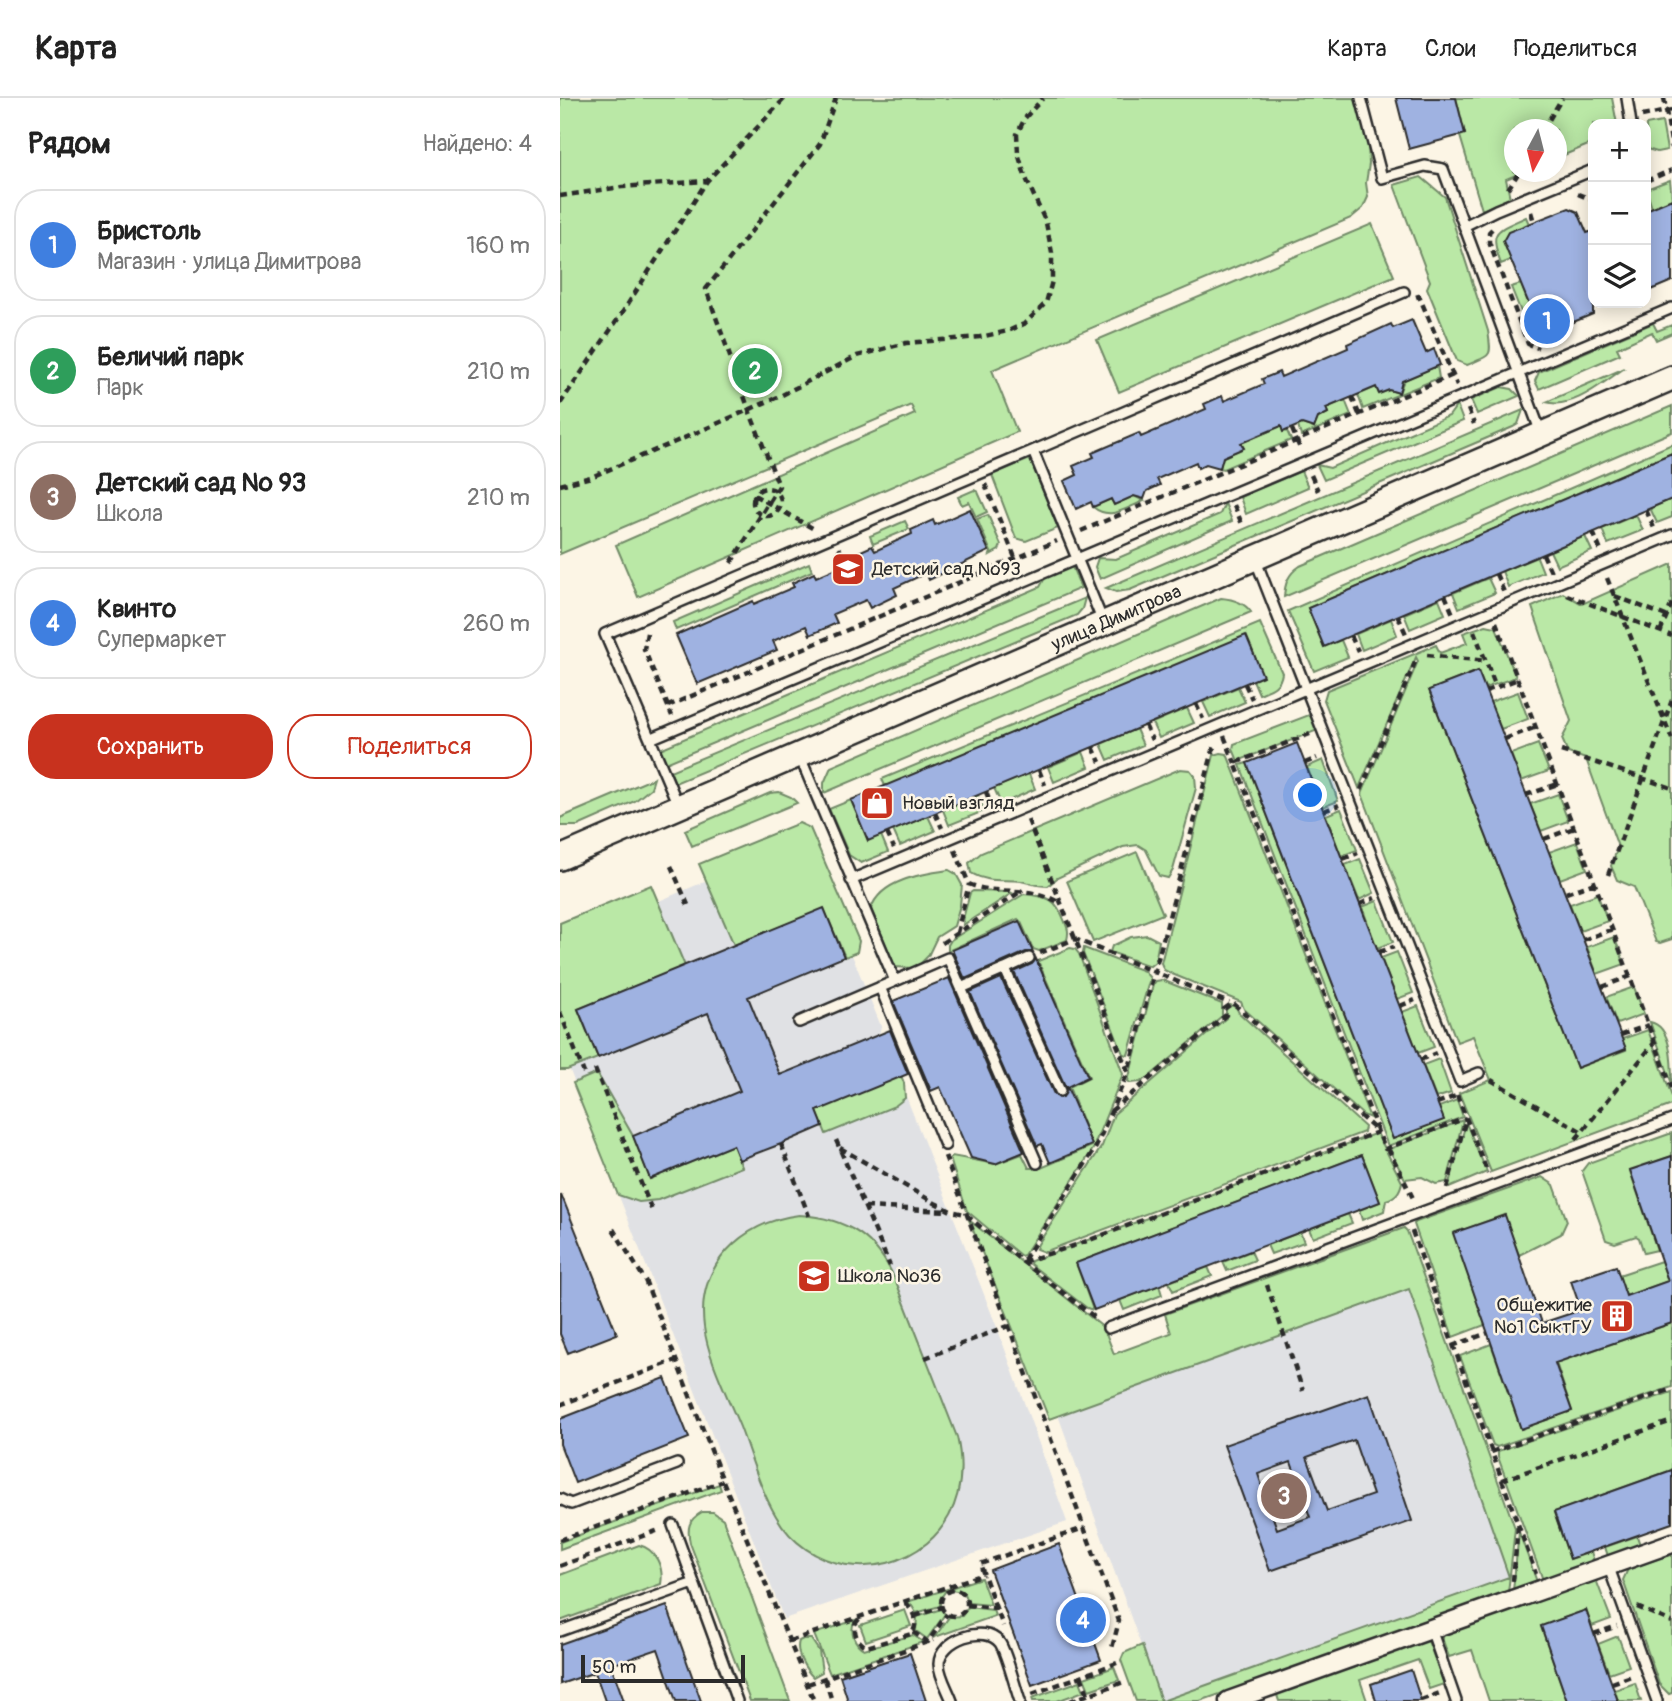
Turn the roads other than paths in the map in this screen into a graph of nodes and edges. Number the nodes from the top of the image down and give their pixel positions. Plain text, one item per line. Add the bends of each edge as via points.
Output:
1 (1361, 98) edge
2 (1627, 98) edge
3 (1630, 119) edge
4 (1588, 172) edge
5 (1464, 226) junction
6 (1405, 297) road end
7 (1672, 309) edge
8 (1518, 373) junction
9 (1672, 378) edge
10 (1542, 435) junction
11 (1033, 451) junction
12 (1672, 535) edge
13 (1077, 558) junction
14 (1255, 558) junction
15 (1104, 624) junction
16 (1306, 689) junction
17 (650, 739) junction
18 (799, 755) junction
19 (679, 807) junction
20 (560, 858) edge
21 (851, 880) junction
22 (1029, 958) road end
23 (1005, 969) junction
24 (895, 981) junction
25 (880, 987) junction
26 (961, 988) junction
27 (799, 1022) dead end
28 (1479, 1073) road end
29 (1060, 1091) dead end
30 (1672, 1120) edge
31 (945, 1145) road end
32 (1037, 1163) dead end
33 (1108, 1328) road end
34 (677, 1464) dead end
35 (560, 1499) edge
36 (673, 1524) road end
37 (1672, 1543) edge
38 (1608, 1565) junction
39 (694, 1583) junction
40 (1431, 1629) junction
41 (560, 1631) edge
42 (1262, 1695) edge
43 (737, 1701) edge
44 (951, 1701) edge
45 (1020, 1701) edge
46 (1228, 1701) edge
47 (1457, 1701) edge
48 (1657, 1701) edge

1 - 5 lane via 1382,178 1425,166 1443,169
2 - 3 lane
4 - 5 lane
5 - 8 lane
6 - 11 lane
7 - 8 lane
8 - 10 lane
8 - 13 lane
9 - 10 street, улица Димитрова
10 - 14 street, улица Димитрова
11 - 13 lane
11 - 17 lane via 834,541 605,634
12 - 16 lane via 1603,560
13 - 15 lane
13 - 17 lane
14 - 15 street, улица Димитрова
14 - 16 lane
15 - 18 street, улица Димитрова
16 - 21 lane
16 - 28 lane via 1460,1081
17 - 19 lane
18 - 19 street, улица Димитрова
18 - 21 lane
19 - 20 street, улица Димитрова
21 - 24 lane
22 - 23 lane
23 - 26 lane
23 - 29 lane
24 - 25 lane
24 - 26 lane via 948,958
25 - 27 lane
25 - 31 lane
26 - 32 lane
30 - 33 lane
34 - 35 lane via 571,1504
36 - 39 lane
37 - 38 street
38 - 40 street
38 - 48 lane
39 - 41 lane
39 - 43 lane
40 - 42 street
40 - 47 lane
42 - 46 street
44 - 45 lane via 939,1664 942,1655 953,1642 977,1633 999,1643

